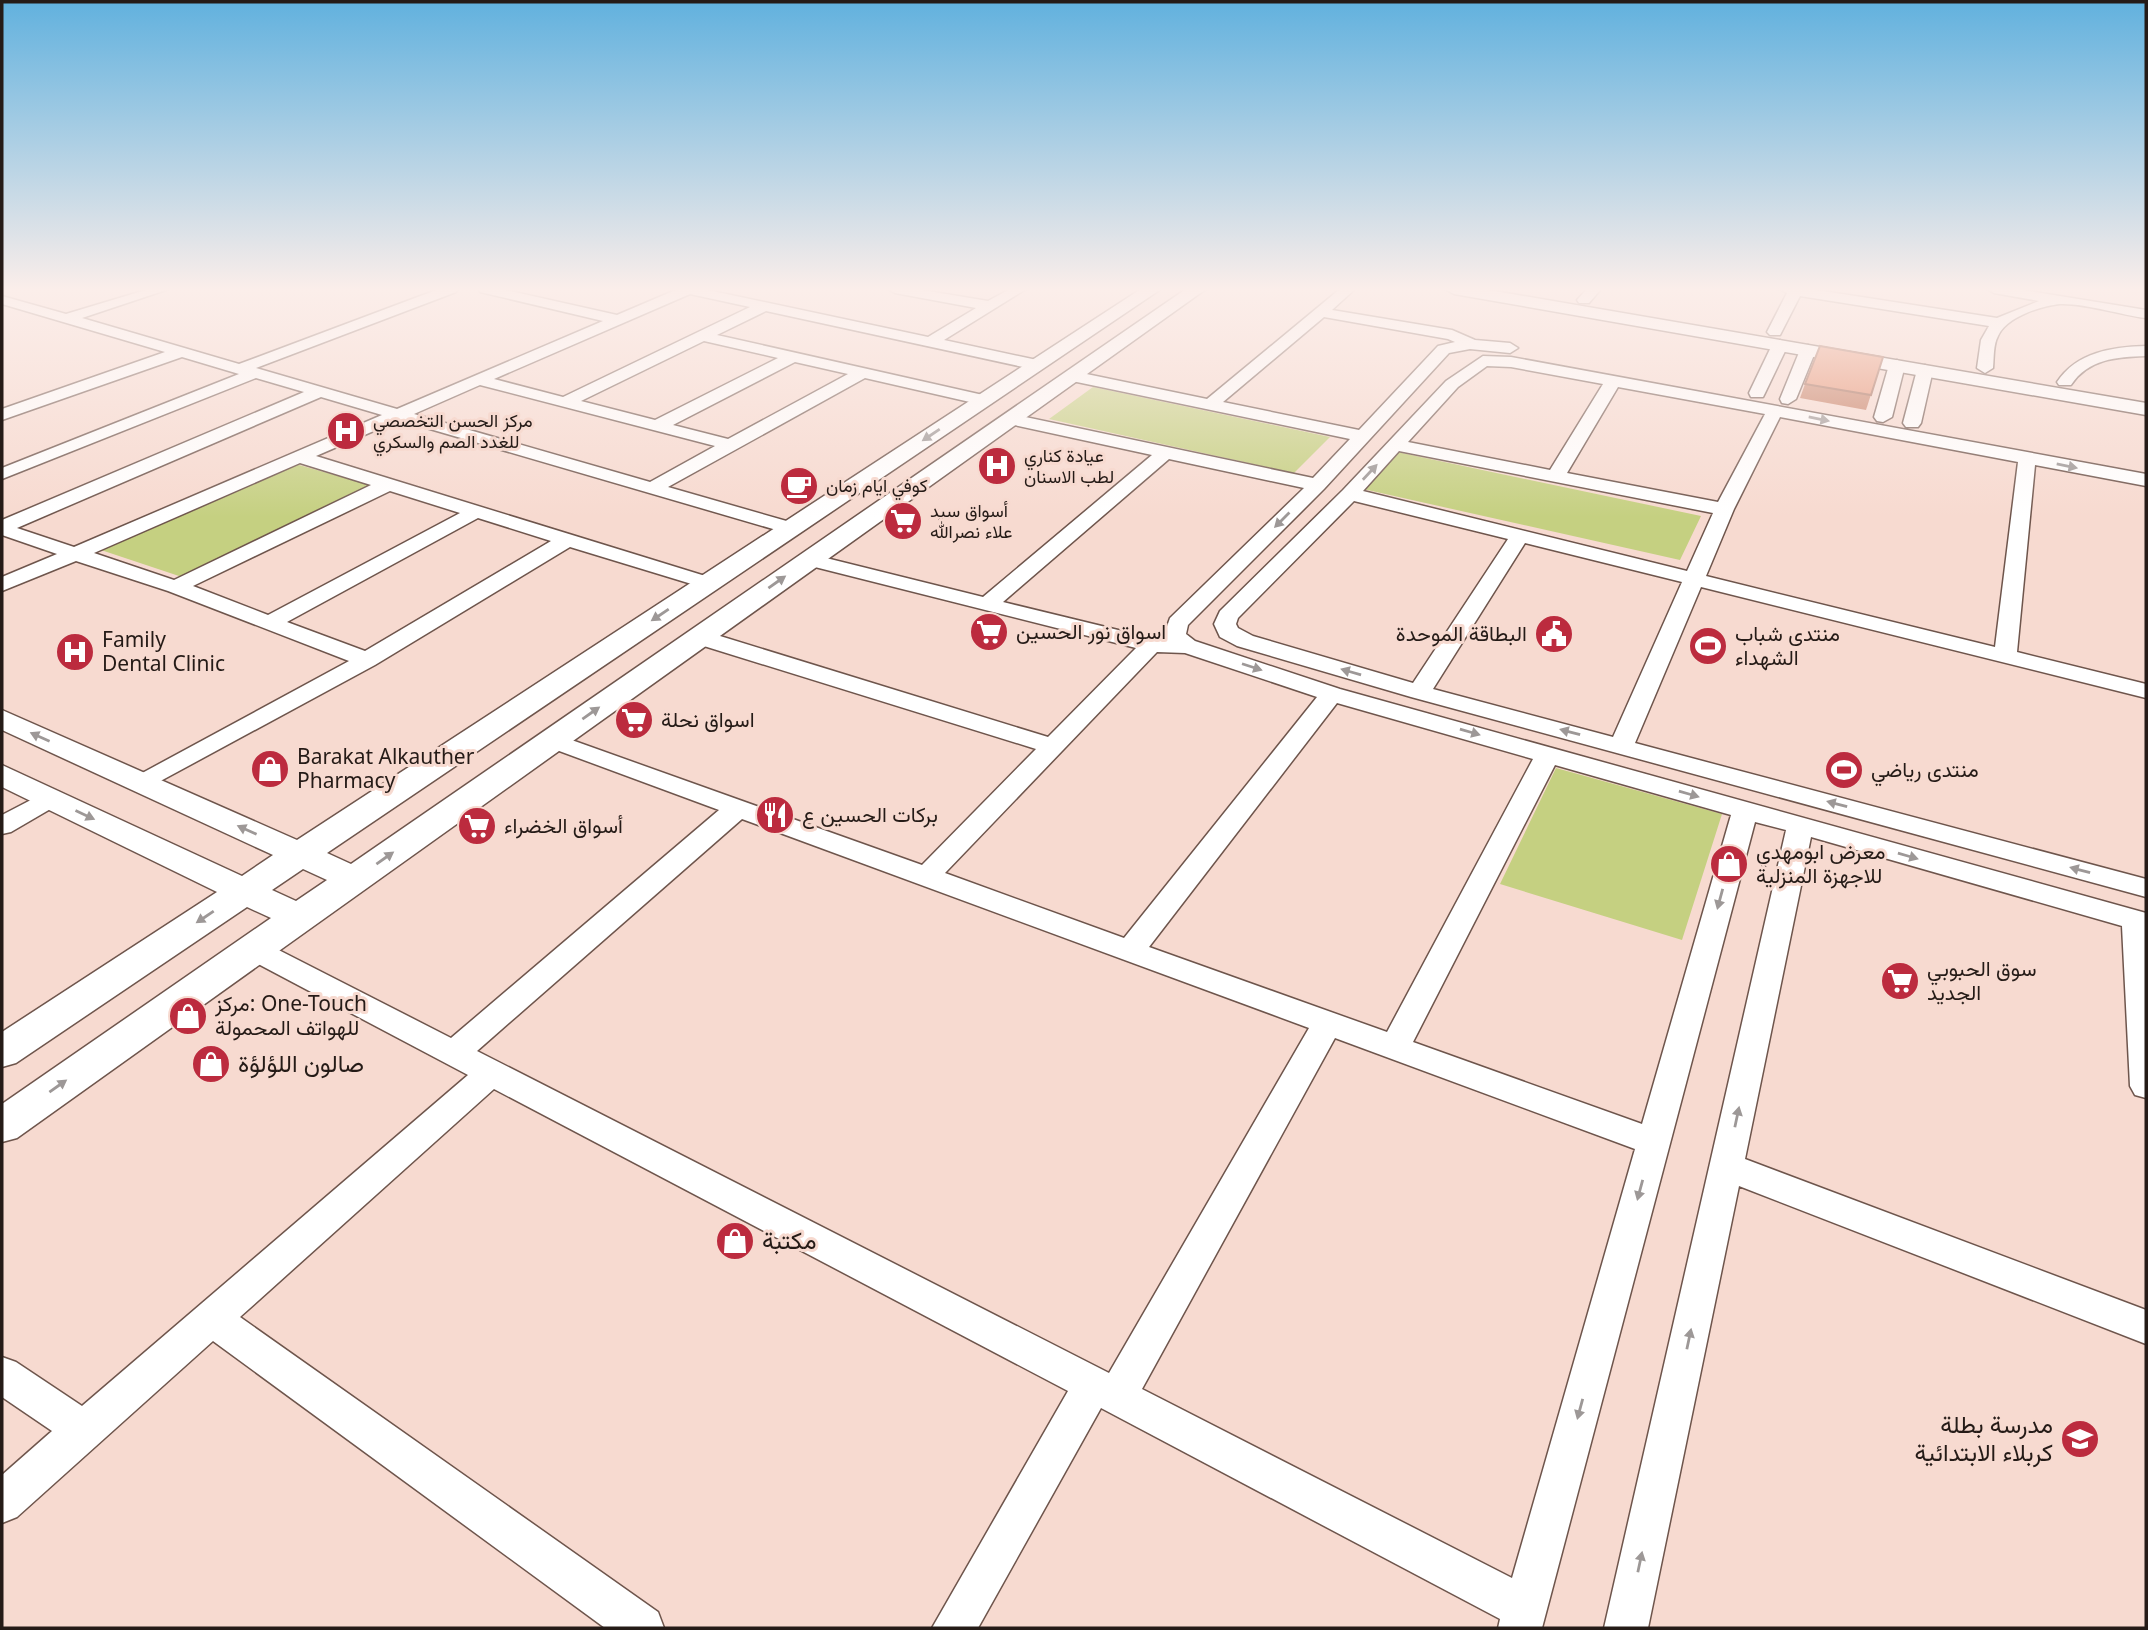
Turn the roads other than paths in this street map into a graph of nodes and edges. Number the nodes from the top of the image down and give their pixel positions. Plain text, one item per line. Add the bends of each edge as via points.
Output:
1 (144, 365) edge
2 (226, 365) edge
3 (262, 365) edge
4 (514, 365) edge
5 (642, 365) edge
6 (776, 365) edge
7 (827, 365) edge
8 (1037, 365) edge
9 (1088, 365) edge
10 (1257, 365) edge
11 (1429, 365) edge
12 (1475, 365) edge
13 (1521, 365) edge
14 (1605, 365) edge
15 (1768, 365) edge
16 (1801, 365) edge
17 (1897, 365) joint
18 (1958, 365) edge
19 (1986, 365) edge
20 (2082, 365) edge
21 (1985, 369) junction
22 (1925, 370) junction
23 (247, 371) junction
24 (862, 373) junction
25 (1072, 376) junction
26 (479, 380) junction
27 (1614, 381) junction
28 (2065, 382) junction
29 (2039, 384) junction
30 (319, 392) junction
31 (1757, 393) junction
32 (2099, 394) junction
33 (2146, 396) edge
34 (983, 400) junction
35 (566, 402) junction
36 (1211, 404) junction
37 (1781, 405) junction
38 (2146, 409) edge
39 (2, 415) edge
40 (398, 415) junction
41 (1883, 417) junction
42 (1011, 419) junction
43 (1912, 423) junction
44 (657, 426) junction
45 (1363, 436) junction
46 (730, 445) junction
47 (1395, 445) junction
48 (1165, 453) junction
49 (299, 457) junction
50 (2027, 458) junction
51 (2095, 463) junction
52 (2146, 466) edge
53 (2, 474) edge
54 (1556, 475) junction
55 (2146, 481) edge
56 (390, 484) junction
57 (1317, 485) junction
58 (652, 488) junction
59 (1350, 494) junction
60 (1724, 509) junction
61 (476, 512) junction
62 (2, 528) edge
63 (790, 528) junction
64 (1520, 535) junction
65 (567, 540) junction
66 (77, 553) junction
67 (810, 560) junction
68 (1692, 578) junction
69 (708, 583) junction
70 (2, 585) edge
71 (175, 587) junction
72 (987, 604) junction
73 (269, 622) junction
74 (1228, 632) junction
75 (699, 637) junction
76 (1151, 645) junction
77 (1187, 646) junction
78 (2005, 656) junction
79 (367, 660) junction
80 (2146, 691) edge
81 (1419, 692) junction
82 (1332, 694) junction
83 (2, 719) edge
84 (552, 740) junction
85 (1622, 745) junction
86 (1053, 746) junction
87 (1548, 754) junction
88 (2, 775) edge
89 (142, 783) junction
90 (50, 798) junction
91 (738, 808) junction
92 (1745, 810) junction
93 (1800, 825) junction
94 (2, 826) edge
95 (300, 854) junction
96 (2018, 854) junction
97 (927, 876) junction
98 (354, 879) junction
99 (2013, 886) junction
100 (2146, 888) edge
101 (244, 891) junction
102 (299, 917) junction
103 (2141, 921) edge
104 (253, 949) junction
105 (1130, 950) junction
106 (1328, 1022) junction
107 (1395, 1046) junction
108 (2, 1052) edge
109 (454, 1053) junction
110 (491, 1073) junction
111 (2146, 1085) edge
112 (2, 1125) edge
113 (1653, 1142) junction
114 (1726, 1167) junction
115 (212, 1318) junction
116 (2146, 1327) edge
117 (2, 1376) edge
118 (1105, 1390) junction
119 (84, 1430) junction
120 (2, 1502) edge
121 (1522, 1618) edge
122 (642, 1628) edge
123 (954, 1628) edge
124 (1626, 1628) edge

1 - 39 street
2 - 23 street
3 - 23 street
4 - 26 street
5 - 35 street
6 - 44 street
7 - 24 street
8 - 34 street
9 - 25 street
10 - 36 street
11 - 45 street
12 - 47 street
13 - 27 street
14 - 31 street
15 - 31 street
16 - 37 street
17 - 22 street
17 - 41 street
18 - 21 street
19 - 21 street
20 - 28 street
21 - 29 street
22 - 29 street
22 - 43 street
23 - 30 street
23 - 53 street
24 - 34 street
24 - 46 street
25 - 36 street
25 - 42 street
26 - 35 street
26 - 40 street
27 - 37 street
27 - 54 street
28 - 29 street
28 - 32 street
29 - 32 street
30 - 40 street
30 - 62 street
31 - 37 street
32 - 33 street
32 - 38 street
34 -> 63 street
35 - 44 street
36 - 45 street
37 - 41 street
37 -> 50 street
37 - 60 street
40 - 49 street
40 - 58 street
41 - 43 street
42 - 48 street
42 - 67 street
43 - 51 street
44 - 46 street
45 - 57 street
46 - 58 street
47 - 54 street
59 -> 47 street
48 - 57 street
48 - 72 street
49 - 56 street
49 - 66 street
50 -> 51 street
50 - 78 street
51 - 52 street
51 - 55 street
54 - 60 street
56 - 61 street
56 - 71 street
57 -> 77 street via 1178,622 1175,635
58 - 63 street
59 - 64 street
59 - 74 street via 1228,616
60 - 68 street
61 - 65 street
61 - 73 street
62 - 66 street
63 - 69 street
64 - 68 street
64 - 81 street
65 - 69 street
65 - 79 street
66 - 70 street
66 - 71 street
67 - 72 street
75 -> 67 street
68 - 78 street
68 - 85 street
69 -> 95 street
71 - 73 street
72 - 76 street
73 - 79 street
74 - 77 street
81 -> 74 street
84 -> 75 street
75 - 86 street
76 - 77 street
76 - 86 street
77 -> 82 street
78 - 80 street
79 - 89 street
85 -> 81 street
82 -> 87 street
82 - 105 street
89 -> 83 street
84 - 91 street
98 -> 84 street
96 -> 85 street
86 - 97 street
87 -> 92 street
87 - 107 street
88 - 90 street
95 -> 89 street
90 - 94 street
90 -> 101 street
91 - 97 street
91 - 109 street
92 - 93 street
92 -> 113 street
93 -> 99 street
114 -> 93 street
95 - 98 street
95 - 101 street
96 - 99 street
100 -> 96 street
97 - 105 street
98 - 102 street
99 - 103 street
101 - 102 street
101 -> 108 street
102 - 104 street
103 - 111 street
104 - 109 street
112 -> 104 street
105 - 106 street
106 - 107 street
106 - 118 street
107 - 113 street
109 - 110 street
110 - 115 street
110 - 118 street
113 -> 121 street
114 - 116 street
124 -> 114 street
115 - 119 street
115 - 122 street
117 - 119 street
118 - 121 street
118 - 123 street
119 - 120 street

